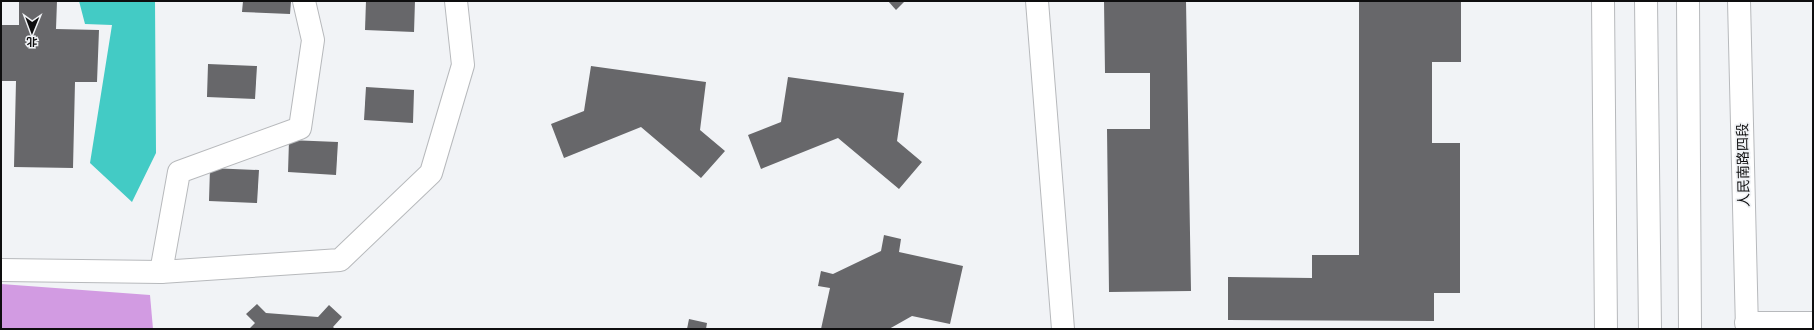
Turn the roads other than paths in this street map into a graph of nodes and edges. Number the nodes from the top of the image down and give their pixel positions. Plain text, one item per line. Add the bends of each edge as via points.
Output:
1 (304, 1) edge
2 (456, 1) edge
3 (1037, 1) edge
4 (1603, 1) edge
5 (1646, 1) edge
6 (1688, 1) edge
7 (1739, 1) edge
8 (1, 270) edge
9 (162, 272) junction
10 (1813, 323) edge
11 (1747, 326) edge
12 (1063, 329) edge
13 (1606, 329) edge
14 (1650, 329) edge
15 (1690, 329) edge

1 - 9 street via 313,40 300,128 179,172
2 - 9 street via 463,65 431,173 340,260
3 - 12 street
4 - 13 street
5 - 14 street
6 - 15 street
7 - 11 street, 人民南路四段
8 - 9 street
10 - 11 street

